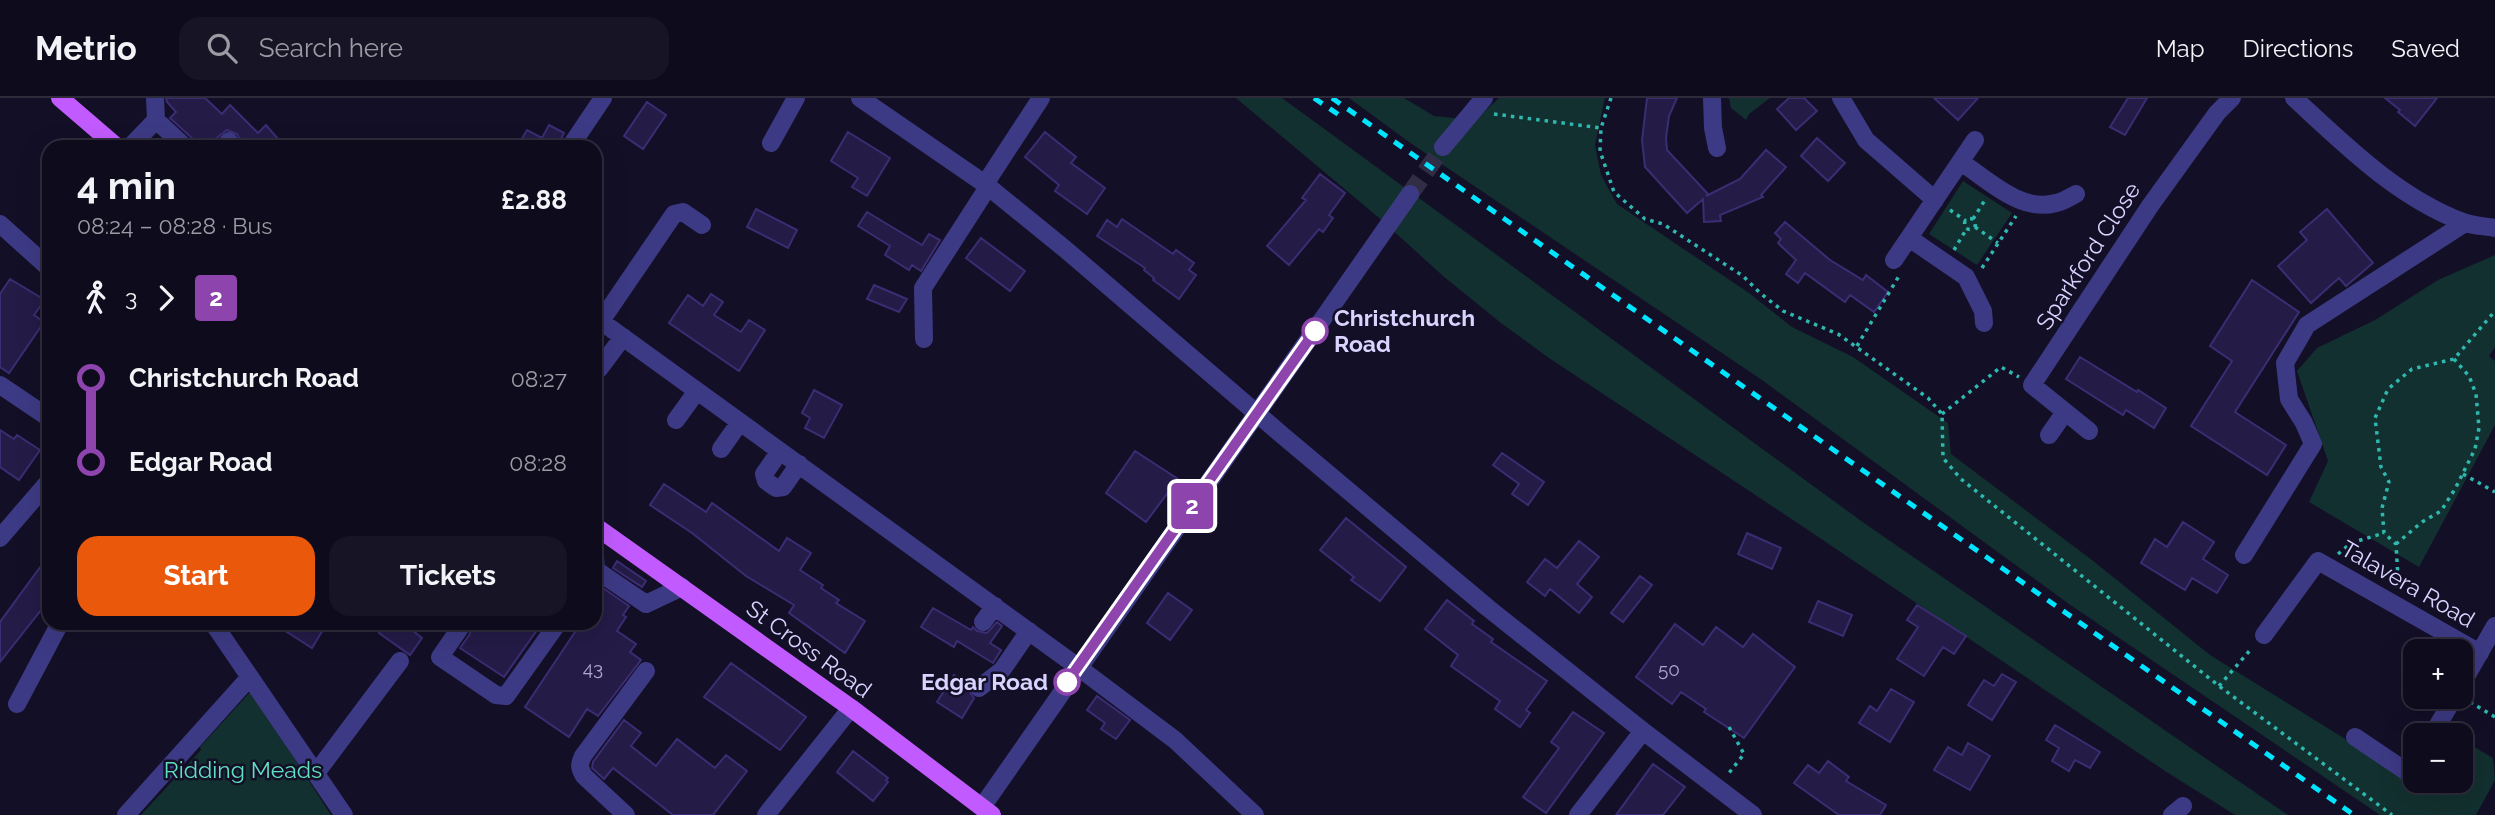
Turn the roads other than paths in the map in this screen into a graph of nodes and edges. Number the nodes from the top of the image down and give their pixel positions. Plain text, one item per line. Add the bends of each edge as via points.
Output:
1 (61, 98) edge
2 (155, 98) edge
3 (603, 98) edge
4 (796, 98) edge
5 (860, 98) edge
6 (1041, 98) edge
7 (1712, 98) edge
8 (1840, 98) edge
9 (2232, 98) edge
10 (2294, 98) edge
11 (1478, 104) edge
12 (156, 120) junction
13 (109, 140) edge
14 (137, 140) edge
15 (177, 140) edge
16 (575, 140) edge
17 (1975, 140) dead end
18 (771, 143) dead end
19 (1443, 147) tunnel mouth
20 (1717, 148) dead end
21 (1961, 162) junction
22 (986, 185) junction
23 (1409, 194) tunnel mouth
24 (2077, 194) dead end
25 (1935, 200) junction
26 (2465, 223) junction
27 (0, 224) edge
28 (702, 225) dead end
29 (2495, 229) edge
30 (1909, 238) junction
31 (1894, 260) road end
32 (42, 262) edge
33 (602, 320) edge
34 (1984, 323) dead end
35 (602, 326) edge
36 (623, 337) junction
37 (925, 339) dead end
38 (602, 365) edge
39 (0, 385) edge
40 (697, 391) junction
41 (2065, 412) junction
42 (42, 413) edge
43 (1257, 414) junction
44 (676, 420) dead end
45 (740, 422) junction
46 (2089, 431) dead end
47 (2049, 435) dead end
48 (721, 449) dead end
49 (780, 451) junction
50 (799, 464) junction
51 (42, 489) edge
52 (602, 531) edge
53 (0, 538) edge
54 (2244, 555) dead end
55 (602, 576) edge
56 (682, 587) junction
57 (995, 606) junction
58 (983, 622) dead end
59 (2495, 626) edge
60 (56, 630) edge
61 (218, 630) edge
62 (459, 630) edge
63 (553, 630) edge
64 (1029, 631) junction
65 (2264, 635) road end
66 (2480, 653) junction
67 (400, 661) dead end
68 (2473, 665) edge
69 (1078, 667) junction
70 (646, 671) dead end
71 (250, 678) junction
72 (979, 688) dead end
73 (17, 704) dead end
74 (851, 708) junction
75 (1643, 731) junction
76 (2355, 737) dead end
77 (2403, 769) edge
78 (316, 774) junction
79 (987, 811) edge
80 (126, 815) edge
81 (344, 815) edge
82 (626, 815) edge
83 (766, 815) edge
84 (1255, 815) edge
85 (1578, 815) edge
86 (1753, 815) edge

1 - 13 main road
2 - 12 street
3 - 16 street
4 - 18 street
5 - 22 street
6 - 22 street
7 - 20 street
8 - 25 street via 1866,139
9 - 41 street, Sparkford Close via 2150,206 2032,385
10 - 26 street via 2409,196
11 - 19 street
12 - 14 street
12 - 15 street
17 - 21 street
21 - 24 street via 2022,201 2054,204
21 - 25 street
22 - 37 street via 923,288
22 - 43 street
23 - 43 street
25 - 30 street
26 - 29 street
26 - 54 street via 2307,325 2285,363 2289,399 2313,444
27 - 32 street
28 - 33 street via 683,212 674,214
30 - 31 street
30 - 34 street via 1969,281
35 - 36 street
36 - 38 street
36 - 40 street
39 - 42 street
40 - 44 street
40 - 45 street
41 - 46 street
41 - 47 street
43 - 69 street
43 - 75 street
45 - 48 street
45 - 49 street
49 - 50 street
49 - 50 street via 764,474 776,488 783,487
50 - 57 street
51 - 53 street
52 - 56 main road, St Cross Road
55 - 56 street via 646,604
56 - 74 main road, St Cross Road
57 - 58 street
57 - 64 street
59 - 66 street
60 - 73 street
61 - 71 street
62 - 63 street via 440,657 496,695 506,696
64 - 69 street
64 - 72 street via 1002,670
65 - 66 street, Talavera Road via 2318,561
66 - 68 street
67 - 78 street
69 - 79 street
69 - 84 street via 1175,740
70 - 82 street via 580,763 584,776
71 - 78 street
71 - 80 street
74 - 79 main road, St Cross Road
74 - 83 street
75 - 85 street
75 - 86 street
76 - 77 street
78 - 81 street

